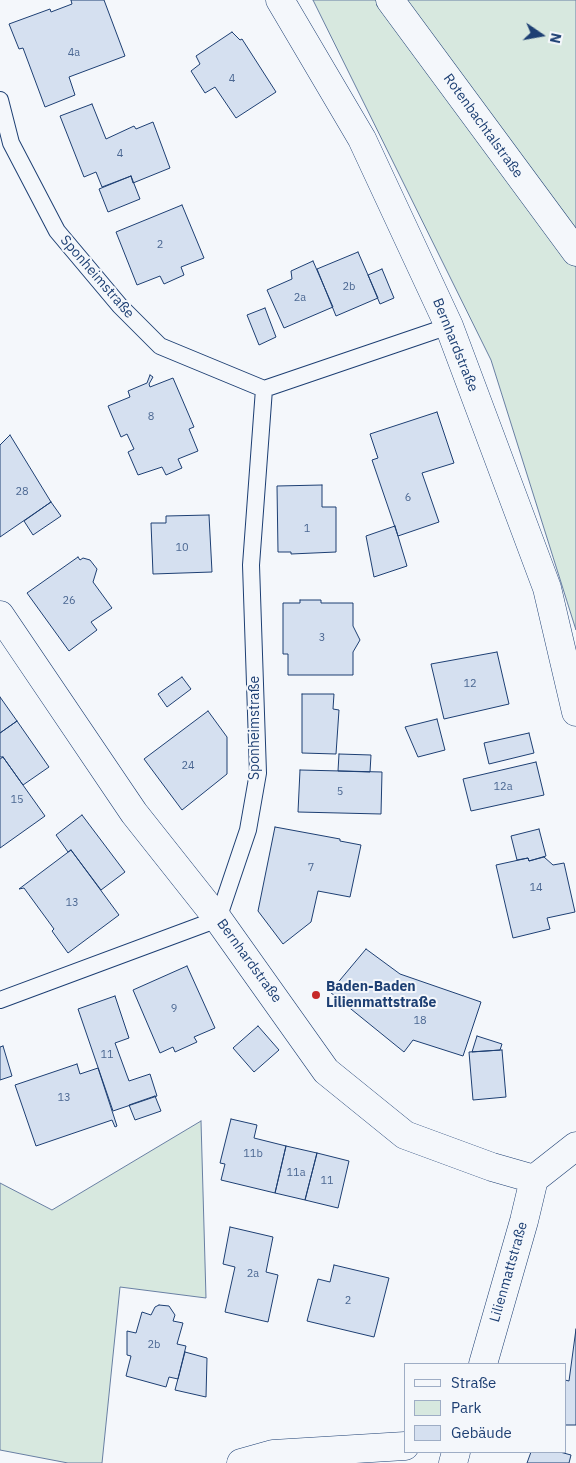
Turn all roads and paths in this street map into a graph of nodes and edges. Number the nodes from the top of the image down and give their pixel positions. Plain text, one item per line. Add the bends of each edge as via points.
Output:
1 (280, 0) edge
2 (390, 0) edge
3 (0, 100) edge
4 (576, 252) edge
5 (449, 326) junction
6 (264, 389) junction
7 (0, 615) edge
8 (576, 712) edge
9 (218, 919) junction
10 (0, 1000) edge
11 (576, 1146) edge
12 (534, 1179) junction
13 (483, 1363) edge
14 (404, 1446) edge
15 (241, 1463) edge

1 - 5 street, Bernhardstraße via 362,139
2 - 4 street, Rotenbachtalstraße
3 - 6 lane, Sponheimstraße via 11,143 57,231 120,306 160,346
5 - 6 lane
5 - 8 street, Bernhardstraße via 547,588
6 - 9 lane, Sponheimstraße via 251,565 258,773 248,830
7 - 9 street, Bernhardstraße via 134,813
9 - 10 lane
9 - 12 street, Bernhardstraße via 326,1071 405,1135
11 - 12 street
12 - 13 street, Lilienmattstraße
14 - 15 street via 273,1454

